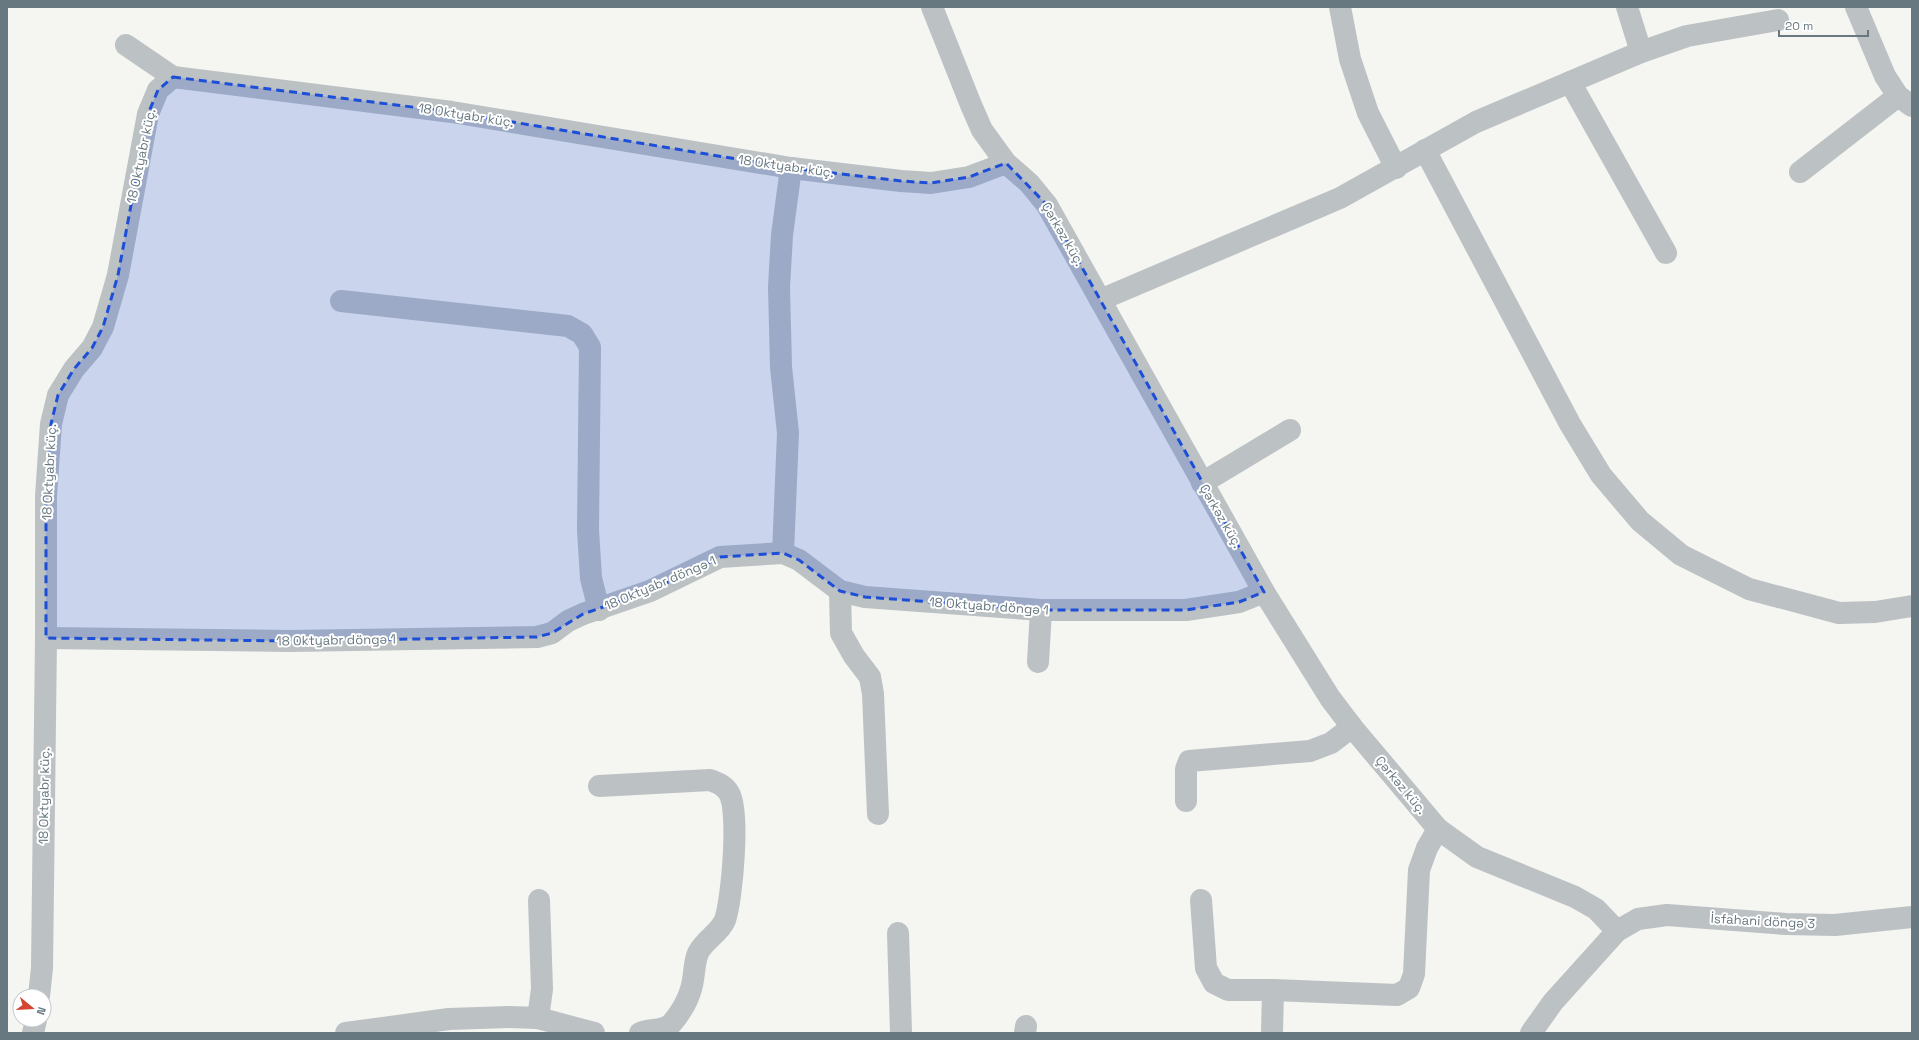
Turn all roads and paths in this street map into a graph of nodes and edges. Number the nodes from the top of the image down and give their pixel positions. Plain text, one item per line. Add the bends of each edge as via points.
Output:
1 (932, 7) edge
2 (1340, 7) edge
3 (1627, 7) edge
4 (1856, 7) edge
5 (1778, 20) dead end
6 (126, 45) dead end
7 (1641, 52) junction
8 (173, 77) junction
9 (1570, 82) junction
10 (1905, 101) edge
11 (1425, 150) junction
12 (1006, 163) junction
13 (791, 168) junction
14 (1396, 168) junction
15 (1800, 172) dead end
16 (1666, 253) dead end
17 (1100, 300) junction
18 (341, 302) dead end
19 (1290, 430) dead end
20 (1202, 483) junction
21 (783, 553) junction
22 (840, 591) junction
23 (1264, 592) junction
24 (1912, 606) edge
25 (599, 610) junction
26 (1041, 610) junction
27 (46, 638) junction
28 (1038, 662) dead end
29 (1352, 727) junction
30 (599, 786) dead end
31 (1186, 801) dead end
32 (878, 814) dead end
33 (1438, 829) junction
34 (539, 900) dead end
35 (1201, 900) dead end
36 (1912, 918) edge
37 (1617, 931) junction
38 (898, 933) dead end
39 (40, 988) edge
40 (1273, 990) junction
41 (538, 1018) junction
42 (346, 1033) edge
43 (594, 1033) edge
44 (640, 1033) edge
45 (901, 1033) edge
46 (1272, 1033) edge
47 (1531, 1033) edge

1 - 12 street, Çərkəz küç. via 976,118
2 - 14 street via 1350,59 1368,113
3 - 7 street
4 - 10 street via 1885,76
5 - 7 street via 1687,36
6 - 8 street
7 - 9 street
8 - 13 street, 18 Oktyabr küç. via 452,112
8 - 27 street, 18 Oktyabr küç. via 158,90 148,114 118,275 103,327 92,348 74,369 58,395 51,424 46,496
9 - 11 street via 1476,122
9 - 16 street
10 - 15 street
11 - 14 street
11 - 24 street via 1570,424 1601,475 1640,521 1681,555 1749,590 1839,613 1875,612
12 - 13 street, 18 Oktyabr küç. via 969,177 931,183
12 - 17 street, Çərkəz küç. via 1029,182 1047,205
13 - 21 street via 782,235 779,287 780,367 788,432
14 - 17 street via 1340,198
17 - 20 street, Çərkəz küç.
18 - 25 street via 568,326 582,334 590,347 588,530 591,578
19 - 20 street
20 - 23 street, Çərkəz küç.
21 - 22 street, 18 Oktyabr döngə 1 via 799,560
21 - 25 street, 18 Oktyabr döngə 1 via 720,557 650,591
22 - 26 street, 18 Oktyabr döngə 1 via 865,597
22 - 32 street via 841,633 870,677 873,694
23 - 26 street, 18 Oktyabr döngə 1 via 1239,602 1186,610
23 - 29 street, Çərkəz küç. via 1330,698
25 - 27 street, 18 Oktyabr döngə 1 via 583,614 552,633 537,637 289,641
26 - 28 street
27 - 39 street, 18 Oktyabr küç.
29 - 31 street via 1331,743 1310,752 1189,761 1186,769
29 - 33 street, Çərkəz küç.
30 - 44 street via 710,780 722,784 730,794 735,818 730,903 724,922 702,945 697,955 690,992 671,1024 664,1029
33 - 37 street, Çərkəz küç. via 1478,857 1575,897 1596,909
33 - 40 street via 1419,870 1414,974 1409,988 1397,995
34 - 41 street via 542,989
35 - 40 street via 1206,968 1214,983 1228,990
36 - 37 street, İsfahani döngə 3 via 1835,925 1667,915 1638,919
37 - 47 street, İsfahani döngə 3 via 1553,1002
38 - 45 street
40 - 46 street
41 - 42 street via 449,1019
41 - 43 street

